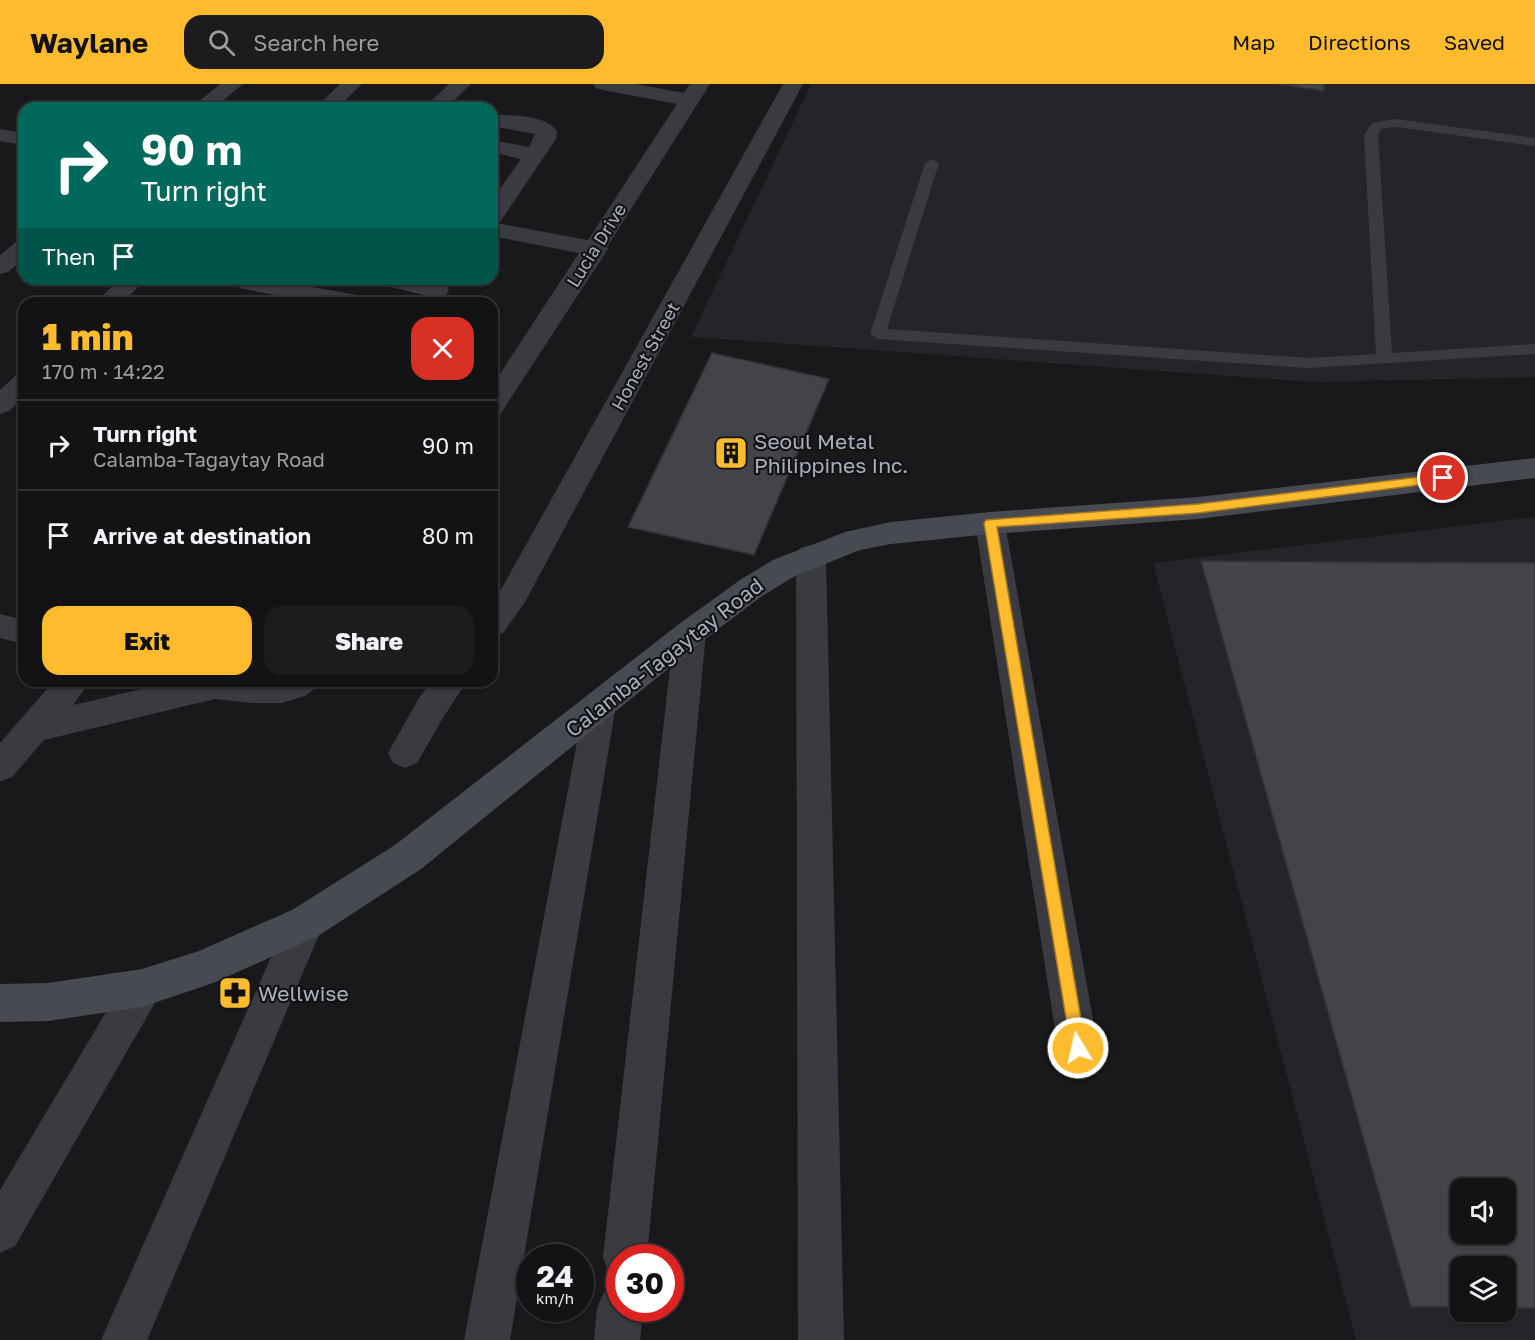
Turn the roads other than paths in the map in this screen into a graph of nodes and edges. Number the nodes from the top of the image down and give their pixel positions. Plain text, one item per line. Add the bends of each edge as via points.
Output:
1 (233, 84) edge
2 (352, 84) edge
3 (461, 84) edge
4 (603, 84) edge
5 (793, 84) edge
6 (695, 92) edge
7 (209, 102) edge
8 (332, 102) edge
9 (441, 102) edge
10 (498, 121) edge
11 (0, 135) edge
12 (18, 138) edge
13 (1535, 142) edge
14 (498, 147) edge
15 (534, 155) junction
16 (932, 163) dead end
17 (498, 208) edge
18 (498, 230) edge
19 (596, 249) junction
20 (18, 252) edge
21 (0, 267) edge
22 (127, 285) edge
23 (246, 285) edge
24 (269, 285) edge
25 (411, 285) edge
26 (435, 291) edge
27 (114, 297) edge
28 (236, 297) edge
29 (328, 297) edge
30 (1535, 349) edge
31 (1384, 358) junction
32 (18, 388) edge
33 (498, 398) edge
34 (0, 405) edge
35 (1535, 468) edge
36 (990, 523) junction
37 (811, 556) junction
38 (498, 616) edge
39 (0, 626) edge
40 (18, 630) edge
41 (690, 633) junction
42 (69, 687) edge
43 (191, 687) edge
44 (240, 687) edge
45 (288, 687) edge
46 (447, 687) edge
47 (600, 705) junction
48 (35, 728) junction
49 (405, 753) dead end
50 (0, 767) edge
51 (305, 922) junction
52 (142, 988) junction
53 (0, 1003) edge
54 (1078, 1048) dead end
55 (0, 1231) edge
56 (626, 1244) edge
57 (619, 1322) edge
58 (124, 1340) edge
59 (487, 1340) edge
60 (617, 1340) edge
61 (821, 1340) edge

1 - 7 street
2 - 8 street
3 - 9 street
4 - 6 street
5 - 38 street, Honest Street via 514,594
6 - 19 street, Lucia Drive via 627,194
10 - 15 street via 546,131
11 - 12 street
13 - 31 lane via 1396,123 1377,126 1371,135
14 - 15 street
15 - 17 street
16 - 31 lane via 878,334 1309,363
18 - 19 street
19 - 33 street, Lucia Drive
20 - 21 street
22 - 27 street
23 - 28 street
24 - 29 street
25 - 26 street
30 - 31 lane
32 - 34 street
35 - 36 main road, Calamba-Tagaytay Road via 1198,508
36 - 37 main road, Calamba-Tagaytay Road via 891,533 855,540
36 - 54 street
37 - 41 main road, Calamba-Tagaytay Road via 752,588
37 - 61 street
39 - 40 street
41 - 47 main road, Calamba-Tagaytay Road
41 - 56 street
42 - 48 street
43 - 48 street
44 - 45 street via 273,691
46 - 49 street
47 - 51 main road, Calamba-Tagaytay Road via 408,857
47 - 59 street
48 - 50 street
51 - 52 main road, Calamba-Tagaytay Road via 209,966
51 - 58 street
52 - 53 main road, Calamba-Tagaytay Road via 48,1002
52 - 55 street
57 - 60 street

